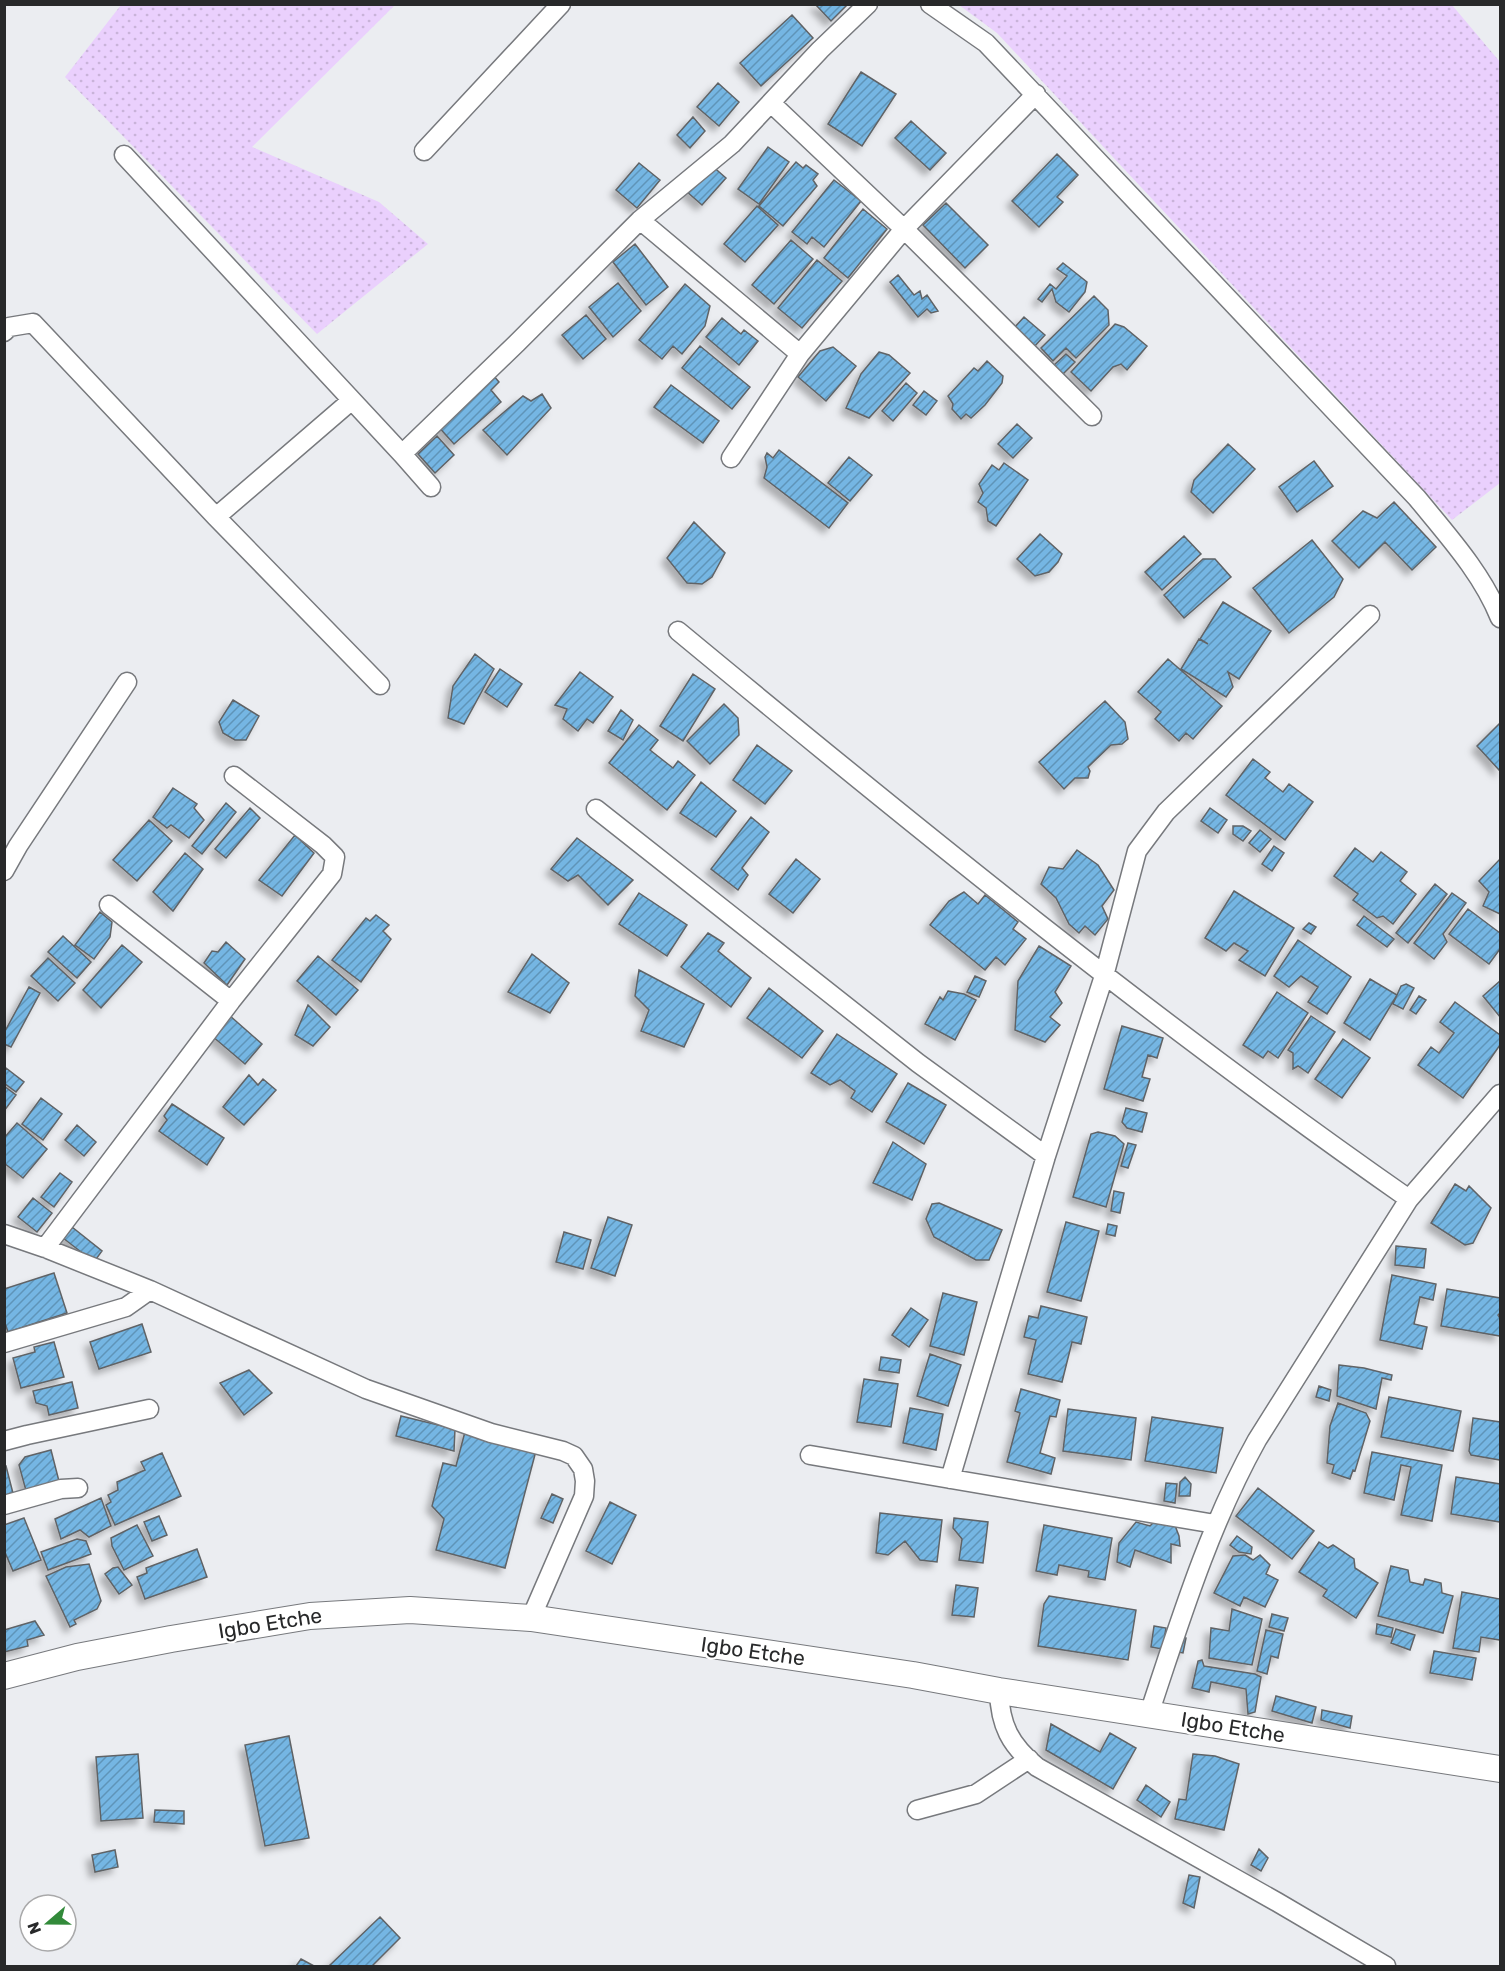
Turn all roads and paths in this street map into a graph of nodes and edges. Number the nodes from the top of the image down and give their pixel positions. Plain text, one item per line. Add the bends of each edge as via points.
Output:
1 (561, 4) edge
2 (868, 4) edge
3 (930, 4) edge
4 (1036, 94) junction
5 (771, 103) junction
6 (424, 151) dead end
7 (124, 155) dead end
8 (640, 220) junction
9 (904, 228) junction
10 (4, 332) edge
11 (800, 354) junction
12 (352, 400) junction
13 (1092, 416) dead end
14 (402, 454) junction
15 (730, 458) dead end
16 (431, 487) dead end
17 (216, 517) junction
18 (1370, 615) dead end
19 (1500, 618) edge
20 (678, 631) dead end
21 (127, 682) dead end
22 (380, 685) dead end
23 (234, 776) dead end
24 (596, 809) dead end
25 (11, 841) edge
26 (4, 871) edge
27 (108, 905) dead end
28 (1104, 976) junction
29 (231, 1001) junction
30 (1500, 1094) edge
31 (1046, 1156) junction
32 (1409, 1199) junction
33 (4, 1234) edge
34 (45, 1248) junction
35 (150, 1290) junction
36 (4, 1342) edge
37 (149, 1409) dead end
38 (4, 1442) edge
39 (810, 1455) dead end
40 (950, 1479) junction
41 (78, 1488) dead end
42 (4, 1505) edge
43 (1215, 1524) junction
44 (531, 1618) junction
45 (4, 1676) edge
46 (999, 1691) junction
47 (1149, 1714) junction
48 (1029, 1760) junction
49 (1500, 1769) edge
50 (917, 1810) dead end
51 (1386, 1966) edge

1 - 6 street
2 - 5 street
3 - 4 street via 986,43
4 - 9 street
4 - 19 street via 1417,498 1478,576
5 - 8 street via 732,144
5 - 9 street
7 - 12 street
8 - 11 street
8 - 14 street
9 - 11 street
9 - 13 street
10 - 17 street via 9,327 33,323
11 - 15 street
12 - 14 street
12 - 17 street
14 - 16 street
17 - 22 street
18 - 28 street via 1166,812 1137,851
20 - 28 street
21 - 25 street
23 - 29 street via 335,857 332,874
24 - 31 street via 918,1063
25 - 26 street
27 - 29 street
28 - 31 street
28 - 32 street via 1293,1118
29 - 34 street
30 - 32 street
31 - 40 street
32 - 43 street via 1257,1440
33 - 34 street
34 - 35 street
35 - 36 street via 126,1307
35 - 44 street via 366,1389 491,1433 574,1456 583,1469 584,1496
37 - 38 street
39 - 40 street
40 - 43 street
41 - 42 street
43 - 47 street
44 - 45 street, Igbo Etche via 410,1610 310,1616 159,1641
44 - 46 street, Igbo Etche
46 - 47 street, Igbo Etche
46 - 48 street via 1005,1730
47 - 49 street, Igbo Etche
48 - 50 street via 976,1794
48 - 51 street

